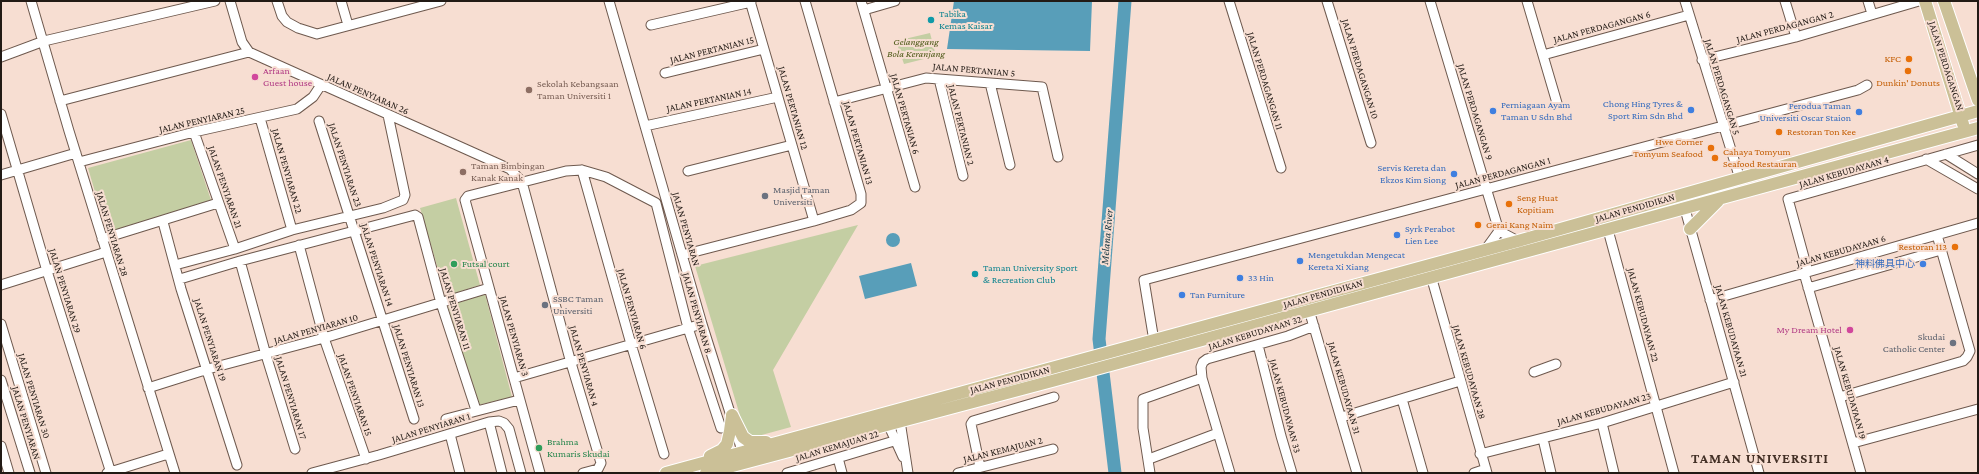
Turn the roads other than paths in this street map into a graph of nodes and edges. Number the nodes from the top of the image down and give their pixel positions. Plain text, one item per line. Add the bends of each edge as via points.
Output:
1 (31, 1) edge
2 (215, 1) edge
3 (230, 1) edge
4 (277, 1) edge
5 (340, 1) edge
6 (441, 1) edge
7 (609, 1) edge
8 (805, 1) edge
9 (895, 1) edge
10 (1229, 1) edge
11 (1327, 1) edge
12 (1430, 1) edge
13 (1527, 1) edge
14 (1685, 1) edge
15 (1785, 1) edge
16 (1868, 1) edge
17 (1919, 1) edge
18 (1925, 1) edge
19 (1944, 1) edge
20 (750, 2) edge
21 (406, 6) edge
22 (863, 6) edge
23 (1872, 14) junction
24 (1689, 15) junction
25 (651, 25) dead end
26 (348, 26) junction
27 (1796, 37) junction
28 (44, 41) junction
29 (764, 49) junction
30 (250, 52) junction
31 (1543, 55) junction
32 (1, 57) edge
33 (1702, 60) junction
34 (665, 73) dead end
35 (939, 79) junction
36 (990, 83) junction
37 (321, 85) junction
38 (1867, 85) dead end
39 (886, 88) junction
40 (1954, 92) junction
41 (1977, 96) edge
42 (778, 97) junction
43 (60, 101) junction
44 (834, 102) junction
45 (1557, 102) dead end
46 (1978, 111) edge
47 (1, 114) edge
48 (388, 114) junction
49 (1962, 116) junction
50 (260, 118) junction
51 (319, 121) dead end
52 (1933, 125) junction
53 (645, 126) junction
54 (1723, 126) junction
55 (1978, 128) edge
56 (194, 132) junction
57 (1965, 132) junction
58 (1978, 134) edge
59 (1371, 143) dead end
60 (1978, 145) edge
61 (792, 146) junction
62 (1946, 154) junction
63 (1058, 157) dead end
64 (1875, 157) junction
65 (77, 158) junction
66 (1926, 159) junction
67 (1010, 165) dead end
68 (1281, 168) dead end
69 (18, 170) junction
70 (582, 170) junction
71 (688, 171) dead end
72 (1978, 174) edge
73 (1, 175) edge
74 (963, 176) dead end
75 (1740, 179) junction
76 (522, 182) junction
77 (915, 187) dead end
78 (1486, 189) junction
79 (1978, 190) edge
80 (1681, 195) junction
81 (1721, 199) junction
82 (218, 204) junction
83 (1685, 208) junction
84 (350, 216) junction
85 (814, 221) junction
86 (163, 222) junction
87 (1978, 223) edge
88 (1690, 229) junction
89 (292, 230) junction
90 (1608, 230) junction
91 (355, 231) junction
92 (1499, 231) junction
93 (1937, 235) junction
94 (102, 239) junction
95 (1518, 241) junction
96 (299, 245) junction
97 (235, 249) junction
98 (1486, 249) junction
99 (1941, 250) junction
100 (106, 252) junction
101 (682, 255) junction
102 (240, 261) junction
103 (175, 264) junction
104 (47, 271) junction
105 (1806, 272) junction
106 (1431, 276) junction
107 (180, 279) junction
108 (1, 285) edge
109 (489, 288) junction
110 (1808, 288) junction
111 (1710, 300) junction
112 (441, 303) junction
113 (1310, 310) junction
114 (384, 320) junction
115 (1, 324) edge
116 (702, 324) junction
117 (1314, 326) junction
118 (688, 328) junction
119 (324, 338) junction
120 (1154, 341) junction
121 (631, 344) junction
122 (1258, 345) junction
123 (266, 355) junction
124 (571, 363) junction
125 (1556, 364) dead end
126 (208, 369) junction
127 (1534, 372) dead end
128 (514, 378) junction
129 (1202, 378) junction
130 (1, 380) edge
131 (1460, 381) junction
132 (1734, 382) junction
133 (148, 388) junction
134 (1054, 397) dead end
135 (1840, 397) junction
136 (1402, 399) junction
137 (519, 400) junction
138 (1656, 406) junction
139 (1978, 409) edge
140 (476, 410) junction
141 (732, 415) junction
142 (1342, 417) junction
143 (414, 419) dead end
144 (446, 419) dead end
145 (900, 421) junction
146 (489, 422) junction
147 (1602, 423) junction
148 (888, 424) junction
149 (721, 428) dead end
150 (1218, 433) junction
151 (450, 434) junction
152 (794, 438) junction
153 (1543, 439) junction
154 (894, 440) junction
155 (1853, 443) junction
156 (1, 446) edge
157 (295, 449) dead end
158 (1053, 449) dead end
159 (168, 454) junction
160 (664, 454) dead end
161 (1480, 454) junction
162 (744, 457) junction
163 (838, 458) junction
164 (366, 459) junction
165 (1149, 459) junction
166 (237, 465) dead end
167 (688, 467) junction
168 (980, 467) junction
169 (907, 469) edge
170 (1486, 471) edge
171 (9, 473) edge
172 (30, 473) edge
173 (46, 473) edge
174 (110, 473) edge
175 (174, 473) edge
176 (312, 473) edge
177 (460, 473) edge
178 (502, 473) edge
179 (521, 473) edge
180 (540, 473) edge
181 (583, 473) edge
182 (666, 473) edge
183 (706, 473) edge
184 (786, 473) edge
185 (842, 473) edge
186 (958, 473) edge
187 (1150, 473) edge
188 (1230, 473) edge
189 (1292, 473) edge
190 (1357, 473) edge
191 (1424, 473) edge
192 (1474, 473) edge
193 (1551, 473) edge
194 (1614, 473) edge
195 (1674, 473) edge
196 (1759, 473) edge
197 (1861, 473) edge

1 - 28 street, JALAN PENYIARAN 28
2 - 28 street
3 - 30 street via 242,42
4 - 26 street via 282,16 298,28 317,34
5 - 26 street
6 - 21 street
7 - 53 street, JALAN PENYIARAN
8 - 44 street, JALAN PERTANIAN 13
9 - 22 street
10 - 68 street, JALAN PERDAGANGAN 11
11 - 59 street, JALAN PERDAGANGAN 10
12 - 78 street, JALAN PERDAGANGAN 9
13 - 31 street
14 - 24 street, JALAN PERDAGANGAN 5
15 - 27 street
16 - 23 street
17 - 23 street, JALAN PERDAGANGAN 2
18 - 40 main road, JALAN PERDAGANGAN
19 - 41 main road, JALAN PERDAGANGAN
20 - 25 street
20 - 29 street, JALAN PERTANIAN 12
21 - 26 street
22 - 39 street, JALAN PERTANIAN 6
23 - 27 street, JALAN PERDAGANGAN 2
24 - 31 street, JALAN PERDAGANGAN 6
24 - 33 street, JALAN PERDAGANGAN 5
27 - 33 street, JALAN PERDAGANGAN 2
28 - 32 street
28 - 43 street, JALAN PENYIARAN 28
29 - 34 street, JALAN PERTANIAN 15
29 - 42 street, JALAN PERTANIAN 12
30 - 37 street, JALAN PENYIARAN 26
30 - 43 street
31 - 45 street
33 - 54 street, JALAN PERDAGANGAN 5
35 - 36 street, JALAN PERTANIAN 5
35 - 39 street, JALAN PERTANIAN 5 via 926,78
35 - 74 street, JALAN PERTANIAN 2
36 - 63 street, JALAN PERTANIAN 5 via 1042,87
36 - 67 street
37 - 48 street, JALAN PENYIARAN 26
37 - 50 street, JALAN PENYIARAN 25 via 313,97 297,109
38 - 54 street, JALAN PERDAGANGAN 1 via 1858,90
39 - 44 street, JALAN PERTANIAN 5
39 - 77 street, JALAN PERTANIAN 6
40 - 49 main road, JALAN PERDAGANGAN
40 - 52 main road via 1955,111
42 - 53 street, JALAN PERTANIAN 14
42 - 61 street, JALAN PERTANIAN 12
43 - 65 street, JALAN PENYIARAN 28
44 - 85 street, JALAN PERTANIAN 13 via 862,199 861,203 851,210
46 - 49 main road, JALAN PENDIDIKAN
47 - 69 street, JALAN PENYIARAN 29
48 - 76 street, JALAN PENYIARAN 26 via 510,169
48 - 84 street via 405,195 403,200 383,208
49 - 52 main road, JALAN PENDIDIKAN
49 - 57 main road, JALAN PERDAGANGAN
50 - 56 street, JALAN PENYIARAN 25
50 - 89 street, JALAN PENYIARAN 22
51 - 84 street, JALAN PENYIARAN 23
52 - 75 main road, JALAN PENDIDIKAN
53 - 101 street, JALAN PENYIARAN
54 - 75 street, JALAN PERDAGANGAN 5
54 - 78 street, JALAN PERDAGANGAN 1
55 - 57 main road, JALAN PENDIDIKAN
56 - 65 street, JALAN PENYIARAN 25
56 - 82 street, JALAN PENYIARAN 21
57 - 64 main road, JALAN PENDIDIKAN
58 - 64 main road, JALAN PENDIDIKAN via 1936,146
60 - 62 street, JALAN KEBUDAYAAN 4
61 - 71 street
61 - 85 street, JALAN PERTANIAN 12
62 - 66 street, JALAN KEBUDAYAAN 4
62 - 72 street
64 - 81 main road, JALAN PENDIDIKAN
65 - 69 street, JALAN PENYIARAN 25
65 - 94 street, JALAN PENYIARAN 28
66 - 79 street
66 - 105 street, JALAN KEBUDAYAAN 4 via 1788,199
69 - 73 street, JALAN PENYIARAN 25
69 - 104 street, JALAN PENYIARAN 29
70 - 76 street via 566,171
70 - 118 street, JALAN PENYIARAN 8 via 606,177 656,203
70 - 121 street, JALAN PENYIARAN 6
75 - 80 main road, JALAN PENDIDIKAN
76 - 109 street, JALAN PENYIARAN 3 via 468,196 465,200
76 - 124 street, JALAN PENYIARAN 4
78 - 92 street, JALAN PERDAGANGAN 9
78 - 120 street, JALAN PERDAGANGAN 1 via 1144,280
80 - 83 street, JALAN KEBUDAYAAN 21
80 - 95 main road, JALAN PENDIDIKAN
81 - 83 main road, JALAN PENDIDIKAN
81 - 88 main road
82 - 86 street
82 - 97 street, JALAN PENYIARAN 21
83 - 88 street, JALAN KEBUDAYAAN 21
83 - 90 main road, JALAN PENDIDIKAN
84 - 89 street
84 - 91 street, JALAN PENYIARAN 14
85 - 101 street, JALAN PERTANIAN 13
86 - 94 street
86 - 103 street, JALAN PENYIARAN 19
87 - 93 street, JALAN KEBUDAYAAN 6
88 - 111 street, JALAN KEBUDAYAAN 21
89 - 97 street
90 - 106 main road, JALAN PENDIDIKAN
90 - 138 street, JALAN KEBUDAYAAN 22
91 - 96 street
91 - 112 street, JALAN PENYIARAN 11 via 415,215 418,217
91 - 114 street, JALAN PENYIARAN 14
92 - 95 street
92 - 98 street
93 - 99 street
93 - 105 street, JALAN KEBUDAYAAN 6
94 - 100 street, JALAN PENYIARAN 28
95 - 98 main road, JALAN PENDIDIKAN
96 - 102 street
96 - 119 street, JALAN PENYIARAN 15
97 - 103 street
98 - 120 main road, JALAN PENDIDIKAN
99 - 110 street
99 - 135 street via 1970,351 1967,357 1963,361
100 - 104 street
100 - 133 street, JALAN PENYIARAN 28
101 - 116 street, JALAN PENYIARAN
102 - 107 street
102 - 123 street, JALAN PENYIARAN 17
103 - 107 street, JALAN PENYIARAN 19
104 - 108 street
104 - 174 street, JALAN PENYIARAN 29
105 - 110 street, JALAN KEBUDAYAAN 19
105 - 111 street, JALAN KEBUDAYAAN 6
106 - 113 main road, JALAN PENDIDIKAN
106 - 131 street, JALAN KEBUDAYAAN 28
107 - 126 street, JALAN PENYIARAN 19
109 - 112 street, JALAN PENYIARAN 10
109 - 128 street, JALAN PENYIARAN 3
110 - 135 street, JALAN KEBUDAYAAN 19
111 - 132 street, JALAN KEBUDAYAAN 21
112 - 114 street, JALAN PENYIARAN 10
112 - 140 street, JALAN PENYIARAN 11
113 - 117 street, JALAN KEBUDAYAAN 31
113 - 145 main road, JALAN PENDIDIKAN
114 - 119 street, JALAN PENYIARAN 10
114 - 143 street, JALAN PENYIARAN 13
115 - 173 street, JALAN PENYIARAN 30
116 - 118 street
116 - 141 street, JALAN PENYIARAN
117 - 122 street, JALAN KEBUDAYAAN 32
117 - 142 street, JALAN KEBUDAYAAN 31
118 - 121 street
118 - 149 street, JALAN PENYIARAN 8
119 - 123 street, JALAN PENYIARAN 10
119 - 164 street, JALAN PENYIARAN 15
120 - 152 main road, JALAN PENDIDIKAN
121 - 124 street
121 - 160 street, JALAN PENYIARAN 6
122 - 129 street, JALAN KEBUDAYAAN 32 via 1207,359 1201,367
122 - 189 street, JALAN KEBUDAYAAN 33
123 - 126 street, JALAN PENYIARAN 10
123 - 157 street, JALAN PENYIARAN 17
124 - 128 street
124 - 181 street, JALAN PENYIARAN 4 via 601,463 598,469
125 - 127 street
126 - 133 street, JALAN PENYIARAN 10
126 - 166 street, JALAN PENYIARAN 19
128 - 137 street, JALAN PENYIARAN 3
129 - 150 street
129 - 165 street via 1143,399 1143,428
130 - 172 street, JALAN PENYIARAN
131 - 136 street
131 - 161 street, JALAN KEBUDAYAAN 28
132 - 138 street, JALAN KEBUDAYAAN 23
132 - 196 street, JALAN KEBUDAYAAN 21
133 - 159 street, JALAN PENYIARAN 28
134 - 168 street via 973,421 971,424
135 - 155 street, JALAN KEBUDAYAAN 19
136 - 142 street
136 - 191 street
137 - 140 street
137 - 180 street, JALAN PENYIARAN 3
138 - 147 street, JALAN KEBUDAYAAN 23
138 - 195 street, JALAN KEBUDAYAAN 22
139 - 155 street
140 - 144 street
141 - 152 main road via 743,437 750,442
141 - 162 street, JALAN PENYIARAN
141 - 167 main road via 727,444 722,450
142 - 190 street, JALAN KEBUDAYAAN 31
145 - 148 main road, JALAN PENDIDIKAN
145 - 169 street
146 - 151 street, JALAN PENYIARAN 1
146 - 178 street
146 - 179 street via 499,421 509,429
147 - 153 street, JALAN KEBUDAYAAN 23
147 - 194 street
148 - 154 street
148 - 162 main road, JALAN PENDIDIKAN
150 - 165 street
150 - 188 street
151 - 164 street, JALAN PENYIARAN 1
151 - 177 street
152 - 162 main road, JALAN PENDIDIKAN
153 - 161 street, JALAN KEBUDAYAAN 23
153 - 193 street
154 - 163 street, JALAN KEMAJUAN 22
154 - 169 street
155 - 197 street, JALAN KEBUDAYAAN 19
156 - 171 street
158 - 168 street, JALAN KEMAJUAN 2
159 - 174 street
159 - 175 street, JALAN PENYIARAN 28
161 - 170 street, JALAN KEBUDAYAAN 28
162 - 167 main road, JALAN PENDIDIKAN
162 - 183 main road, JALAN PENDIDIKAN
163 - 184 street, JALAN KEMAJUAN 22
163 - 185 street
164 - 176 street, JALAN PENYIARAN 1
165 - 187 street
167 - 182 main road, JALAN PENDIDIKAN
168 - 186 street, JALAN KEMAJUAN 2
170 - 192 street

